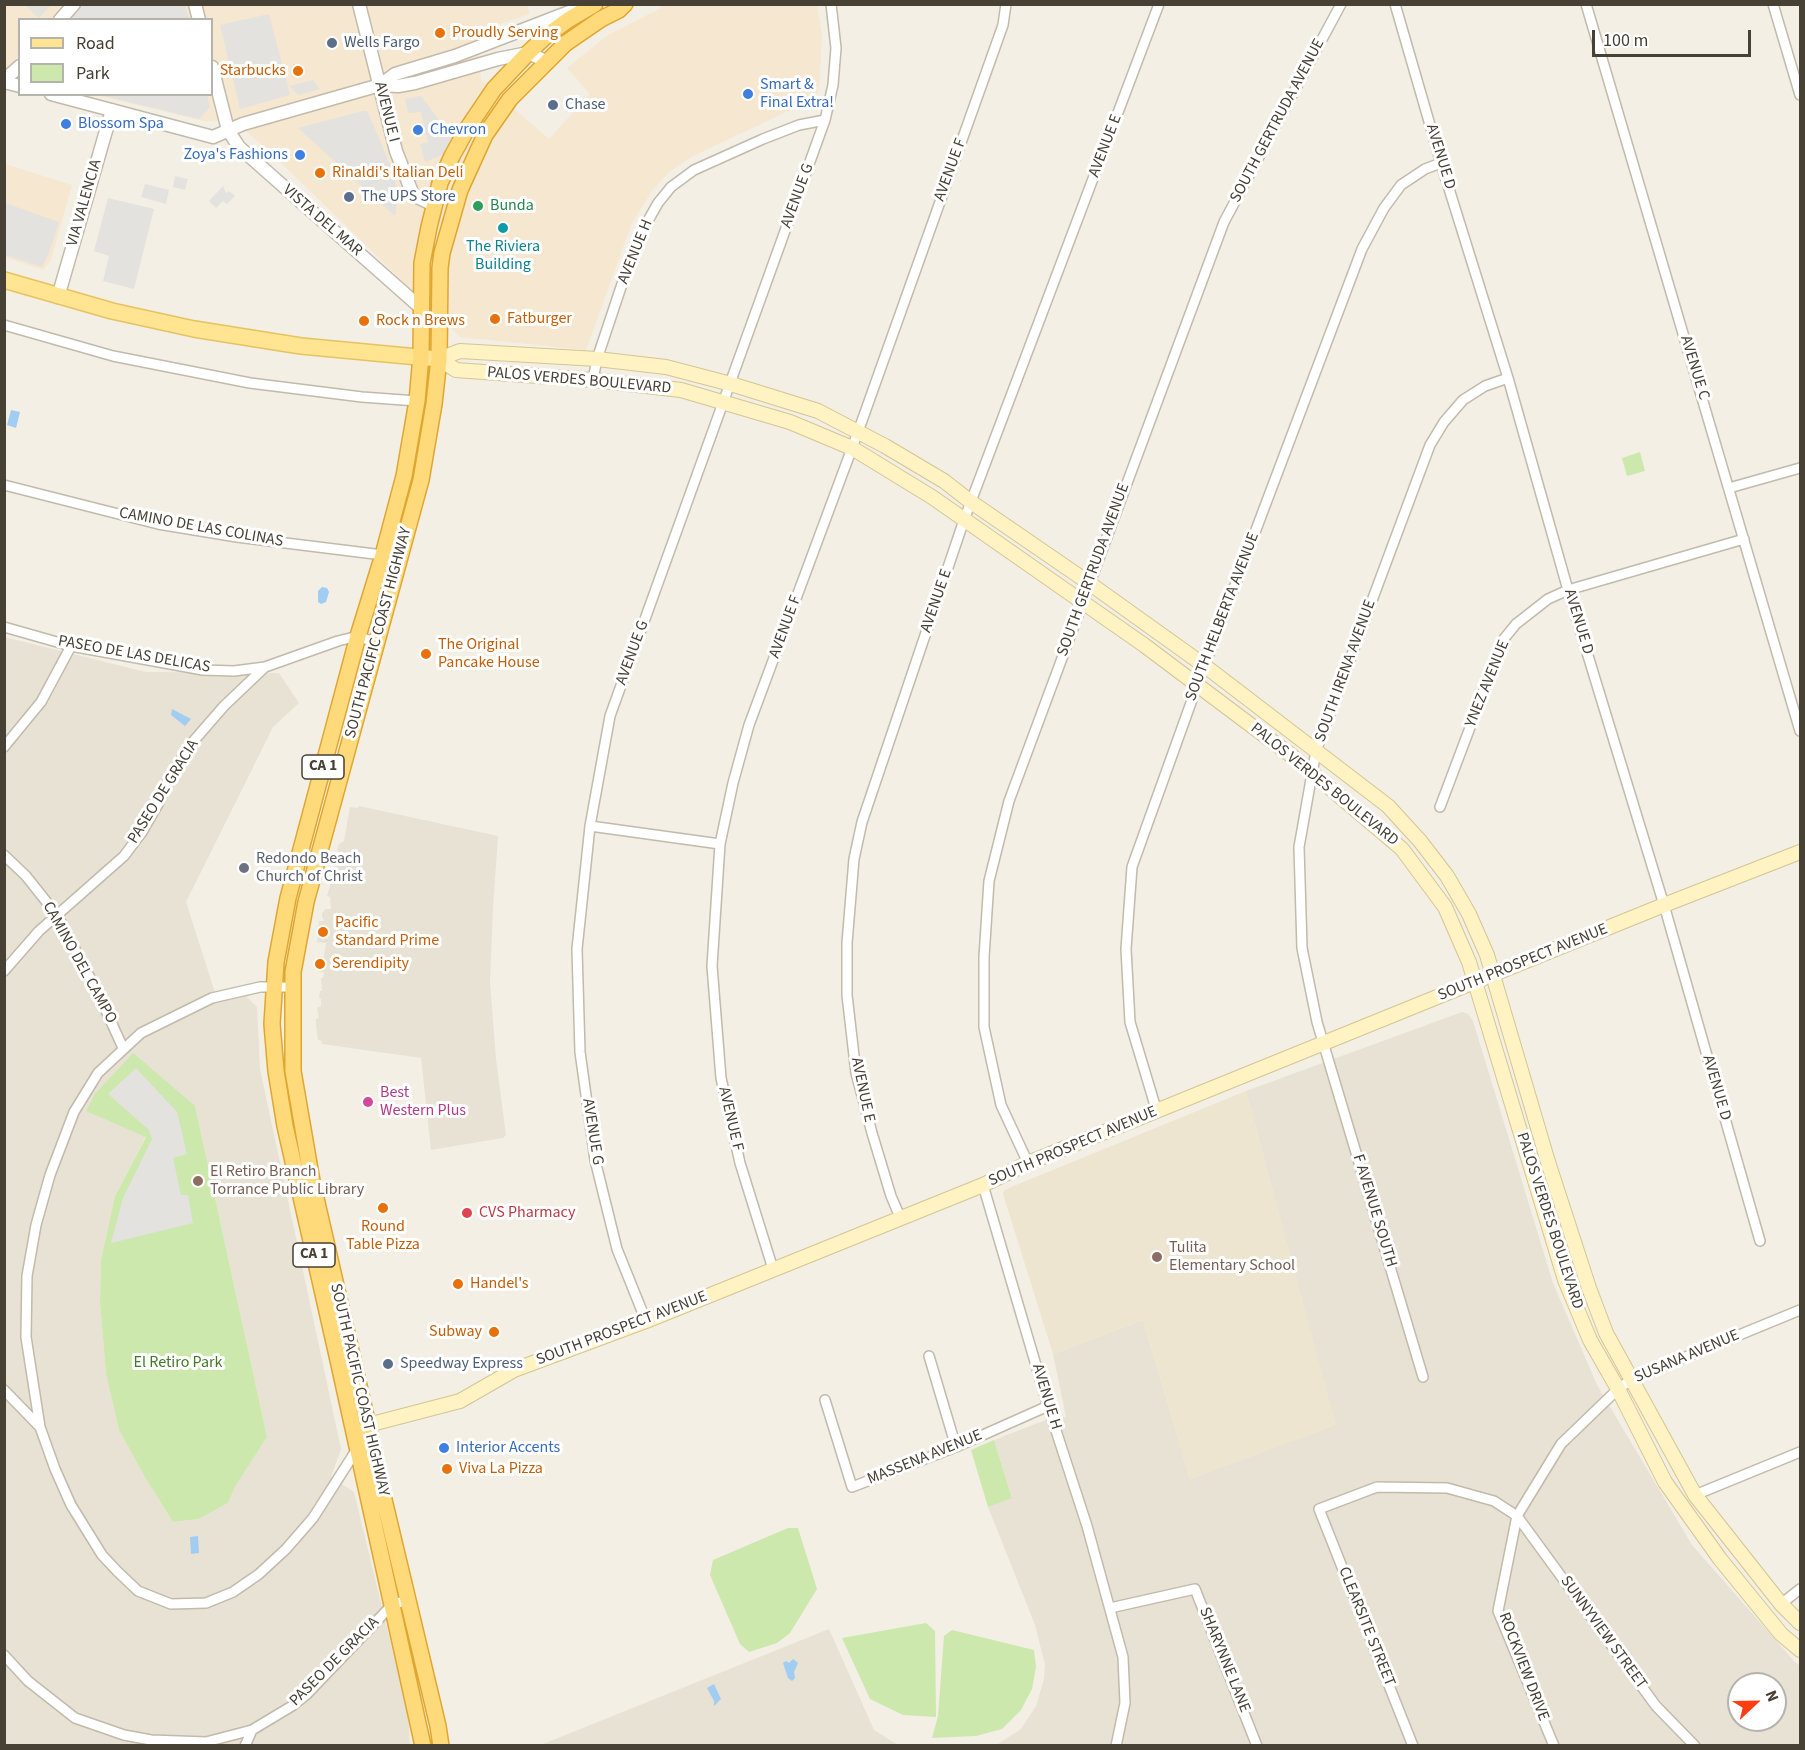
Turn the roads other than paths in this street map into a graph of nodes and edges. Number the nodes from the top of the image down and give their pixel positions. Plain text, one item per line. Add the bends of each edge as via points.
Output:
1 (74, 4) edge
2 (359, 4) edge
3 (625, 4) edge
4 (831, 4) edge
5 (1005, 4) edge
6 (1159, 4) edge
7 (1341, 4) edge
8 (1395, 4) edge
9 (1586, 4) edge
10 (1773, 4) edge
11 (591, 7) edge
12 (62, 18) edge
13 (528, 53) junction
14 (546, 61) junction
15 (18, 68) edge
16 (213, 71) edge
17 (4, 81) edge
18 (380, 86) junction
19 (1800, 95) edge
20 (59, 96) edge
21 (112, 110) junction
22 (825, 120) junction
23 (228, 130) junction
24 (1441, 163) junction
25 (434, 205) junction
26 (442, 254) junction
27 (4, 280) edge
28 (58, 297) junction
29 (421, 308) junction
30 (4, 325) edge
31 (421, 356) junction
32 (439, 359) junction
33 (597, 359) junction
34 (1508, 378) junction
35 (593, 380) junction
36 (731, 384) junction
37 (417, 401) junction
38 (723, 402) junction
39 (858, 432) junction
40 (852, 448) junction
41 (1800, 468) edge
42 (4, 485) edge
43 (1729, 488) junction
44 (971, 502) junction
45 (964, 520) junction
46 (1744, 539) junction
47 (383, 555) junction
48 (399, 557) junction
49 (1089, 582) junction
50 (1568, 591) junction
51 (1082, 603) junction
52 (4, 627) edge
53 (358, 636) junction
54 (376, 643) junction
55 (71, 646) junction
56 (1205, 666) junction
57 (265, 667) junction
58 (1197, 686) junction
59 (1800, 731) edge
60 (4, 747) edge
61 (1316, 751) junction
62 (1312, 773) junction
63 (1440, 807) dead end
64 (590, 826) junction
65 (720, 844) junction
66 (1800, 852) edge
67 (4, 855) edge
68 (1664, 905) junction
69 (57, 915) junction
70 (4, 971) edge
71 (1494, 976) junction
72 (1476, 982) junction
73 (274, 987) junction
74 (293, 987) junction
75 (1324, 1044) junction
76 (123, 1048) junction
77 (1156, 1112) junction
78 (288, 1145) junction
79 (1028, 1163) junction
80 (983, 1185) junction
81 (900, 1217) junction
82 (324, 1239) junction
83 (1760, 1240) dead end
84 (773, 1269) junction
85 (1800, 1310) edge
86 (646, 1321) junction
87 (929, 1356) dead end
88 (1423, 1377) dead end
89 (1632, 1379) junction
90 (1618, 1389) junction
91 (4, 1390) edge
92 (825, 1400) dead end
93 (1048, 1406) junction
94 (368, 1425) junction
95 (40, 1427) junction
96 (956, 1447) junction
97 (357, 1449) junction
98 (1800, 1452) edge
99 (1695, 1495) junction
100 (1517, 1516) junction
101 (1740, 1552) junction
102 (1724, 1565) junction
103 (1800, 1589) edge
104 (408, 1599) junction
105 (1781, 1604) junction
106 (391, 1606) junction
107 (1110, 1608) junction
108 (1800, 1623) edge
109 (1800, 1650) edge
110 (4, 1655) edge
111 (252, 1730) junction
112 (245, 1746) edge
113 (423, 1746) edge
114 (441, 1746) edge
115 (1116, 1746) edge
116 (1257, 1746) edge
117 (1413, 1746) edge
118 (1554, 1746) edge
119 (1695, 1746) edge

1 - 12 street
2 - 18 street, AVENUE I
3 - 14 highway, SOUTH PACIFIC COAST HIGHWAY / CA 1
4 - 22 street, AVENUE G via 836,48
5 - 39 street, AVENUE F via 1003,25
6 - 44 street, AVENUE E
7 - 49 street, SOUTH GERTRUDA AVENUE via 1224,222
8 - 24 street, AVENUE D
9 - 43 street, AVENUE C
10 - 19 street
11 - 13 highway, SOUTH PACIFIC COAST HIGHWAY / CA 1 via 568,20
11 - 18 street via 395,74
13 - 14 street
13 - 18 street via 398,86
13 - 25 highway, SOUTH PACIFIC COAST HIGHWAY / CA 1 via 494,89 467,129 440,183
14 - 26 highway, SOUTH PACIFIC COAST HIGHWAY / CA 1 via 510,99 485,135 459,190
15 - 17 street
16 - 23 street
18 - 23 street
18 - 25 street, AVENUE I via 396,151 413,195
20 - 21 street
21 - 23 street via 213,137
21 - 28 street, VIA VALENCIA
22 - 33 street, AVENUE H via 762,139 694,170 671,187 657,203 636,242
22 - 36 street, AVENUE G
23 - 29 street, VISTA DEL MAR via 256,163
24 - 34 street, AVENUE D
24 - 56 street, SOUTH HELBERTA AVENUE via 1401,185 1362,249
25 - 26 highway via 444,213 436,247
25 - 29 highway, SOUTH PACIFIC COAST HIGHWAY / CA 1 via 422,263
26 - 32 highway, SOUTH PACIFIC COAST HIGHWAY / CA 1
27 - 28 main road, PALOS VERDES BOULEVARD
28 - 31 main road, PALOS VERDES BOULEVARD via 246,339
29 - 31 highway, SOUTH PACIFIC COAST HIGHWAY / CA 1
30 - 37 street via 113,356 250,383
31 - 32 main road, PALOS VERDES BOULEVARD
31 - 37 highway, SOUTH PACIFIC COAST HIGHWAY / CA 1
32 - 33 main road, PALOS VERDES BOULEVARD via 460,351
32 - 35 main road, PALOS VERDES BOULEVARD via 456,370
32 - 48 highway, SOUTH PACIFIC COAST HIGHWAY / CA 1 via 423,470
33 - 35 street, AVENUE H
33 - 36 main road, PALOS VERDES BOULEVARD via 666,367
34 - 50 street, AVENUE D
34 - 61 street, SOUTH IRENA AVENUE via 1485,386 1464,400 1444,422 1430,446
35 - 38 main road, PALOS VERDES BOULEVARD via 681,390
36 - 38 street, AVENUE G
36 - 39 main road, PALOS VERDES BOULEVARD via 818,411
37 - 47 highway, SOUTH PACIFIC COAST HIGHWAY / CA 1 via 404,476
38 - 40 main road, PALOS VERDES BOULEVARD via 790,422
38 - 64 street, AVENUE G via 610,716
39 - 40 street, AVENUE F
39 - 44 main road, PALOS VERDES BOULEVARD via 944,481
40 - 45 main road, PALOS VERDES BOULEVARD
40 - 65 street, AVENUE F via 749,725
41 - 43 street
42 - 47 street, CAMINO DE LAS COLINAS via 158,524
43 - 46 street, AVENUE C
44 - 45 street, AVENUE E
44 - 49 main road, PALOS VERDES BOULEVARD
45 - 51 main road, PALOS VERDES BOULEVARD
45 - 81 street, AVENUE E via 862,822 851,891 848,995 856,1072
46 - 50 street, YNEZ AVENUE
46 - 59 street, AVENUE C
47 - 48 street, CAMINO DE LAS COLINAS
47 - 53 highway, SOUTH PACIFIC COAST HIGHWAY / CA 1
48 - 54 highway, SOUTH PACIFIC COAST HIGHWAY / CA 1
49 - 51 street, SOUTH GERTRUDA AVENUE
49 - 56 main road, PALOS VERDES BOULEVARD
50 - 63 street, YNEZ AVENUE via 1529,613 1503,640
50 - 68 street, AVENUE D
51 - 58 main road, PALOS VERDES BOULEVARD
51 - 79 street, SOUTH GERTRUDA AVENUE via 1009,801 989,881 984,1027 1001,1105
52 - 55 street, PASEO DE LAS DELICAS
53 - 54 street
53 - 57 street, PASEO DE GRACIA
53 - 73 highway, SOUTH PACIFIC COAST HIGHWAY / CA 1 via 288,898
54 - 74 highway, SOUTH PACIFIC COAST HIGHWAY / CA 1 via 306,902
55 - 57 street, PASEO DE LAS DELICAS via 204,670
55 - 60 street via 41,702
56 - 58 street, SOUTH HELBERTA AVENUE
56 - 61 main road, PALOS VERDES BOULEVARD
57 - 69 street, PASEO DE GRACIA via 191,744 142,832 124,856
58 - 62 main road, PALOS VERDES BOULEVARD
58 - 77 street, SOUTH HELBERTA AVENUE via 1132,867 1126,949 1130,1022
61 - 62 street, SOUTH IRENA AVENUE
61 - 71 main road, PALOS VERDES BOULEVARD via 1388,806 1427,849 1469,914
62 - 72 main road, PALOS VERDES BOULEVARD via 1402,849 1444,907
62 - 75 street, SOUTH IRENA AVENUE via 1299,848 1302,948
64 - 65 street
64 - 86 street, AVENUE G via 577,949 580,1052 595,1160 617,1250
65 - 84 street, AVENUE F via 712,966 721,1078 740,1163
66 - 68 main road, SOUTH PROSPECT AVENUE
67 - 69 street, CAMINO DEL CAMPO
68 - 71 main road, SOUTH PROSPECT AVENUE
68 - 83 street, AVENUE D
69 - 70 street, PASEO DE GRACIA
69 - 76 street, CAMINO DEL CAMPO
71 - 72 main road, SOUTH PROSPECT AVENUE
71 - 89 main road, PALOS VERDES BOULEVARD via 1589,1288 1606,1333
72 - 75 main road, SOUTH PROSPECT AVENUE
72 - 90 main road, PALOS VERDES BOULEVARD via 1565,1280 1590,1340
73 - 74 street
73 - 76 street via 212,998 141,1033
73 - 78 highway, SOUTH PACIFIC COAST HIGHWAY / CA 1 via 276,1071
74 - 82 highway, SOUTH PACIFIC COAST HIGHWAY / CA 1 via 292,1071
75 - 77 main road, SOUTH PROSPECT AVENUE
75 - 88 street, F AVENUE SOUTH
76 - 95 street via 98,1073 74,1113 36,1225 27,1276 26,1337
77 - 79 main road, SOUTH PROSPECT AVENUE
78 - 82 highway via 301,1167 317,1234
78 - 97 highway, SOUTH PACIFIC COAST HIGHWAY / CA 1
79 - 80 main road, SOUTH PROSPECT AVENUE
80 - 81 main road, SOUTH PROSPECT AVENUE
80 - 93 street, AVENUE H
81 - 84 main road, SOUTH PROSPECT AVENUE
82 - 94 highway, SOUTH PACIFIC COAST HIGHWAY / CA 1
84 - 86 main road, SOUTH PROSPECT AVENUE
85 - 89 street, SUSANA AVENUE
86 - 94 main road, SOUTH PROSPECT AVENUE via 514,1370 460,1401
87 - 96 street
89 - 90 street, SUSANA AVENUE
89 - 99 main road, PALOS VERDES BOULEVARD
90 - 100 street, SUSANA AVENUE via 1561,1444
90 - 102 main road, PALOS VERDES BOULEVARD via 1665,1482
91 - 95 street
92 - 96 street, MASSENA AVENUE via 852,1487
93 - 96 street, MASSENA AVENUE
93 - 107 street, AVENUE H
94 - 97 main road
94 - 104 highway, SOUTH PACIFIC COAST HIGHWAY / CA 1
95 - 97 street via 71,1505 102,1555 138,1591 171,1604 206,1603 233,1592 259,1574 313,1518
97 - 106 highway, SOUTH PACIFIC COAST HIGHWAY / CA 1
98 - 99 street
99 - 101 main road, PALOS VERDES BOULEVARD
100 - 117 street, CLEARSITE STREET via 1494,1501 1447,1488 1377,1487 1319,1509
100 - 118 street, ROCKVIEW DRIVE via 1498,1611
100 - 119 street, SUNNYVIEW STREET via 1656,1706
101 - 102 main road
101 - 105 main road, PALOS VERDES BOULEVARD
102 - 109 main road, PALOS VERDES BOULEVARD
103 - 105 street
104 - 106 street, PASEO DE GRACIA
104 - 114 highway, SOUTH PACIFIC COAST HIGHWAY / CA 1
105 - 108 main road, PALOS VERDES BOULEVARD
106 - 111 street, PASEO DE GRACIA via 307,1694
106 - 113 highway, SOUTH PACIFIC COAST HIGHWAY / CA 1
107 - 115 street, AVENUE H via 1123,1657 1125,1703
107 - 116 street, SHARYNNE LANE via 1195,1589
110 - 111 street, PASEO DE GRACIA via 48,1699 75,1718 103,1729 186,1743
111 - 112 street

